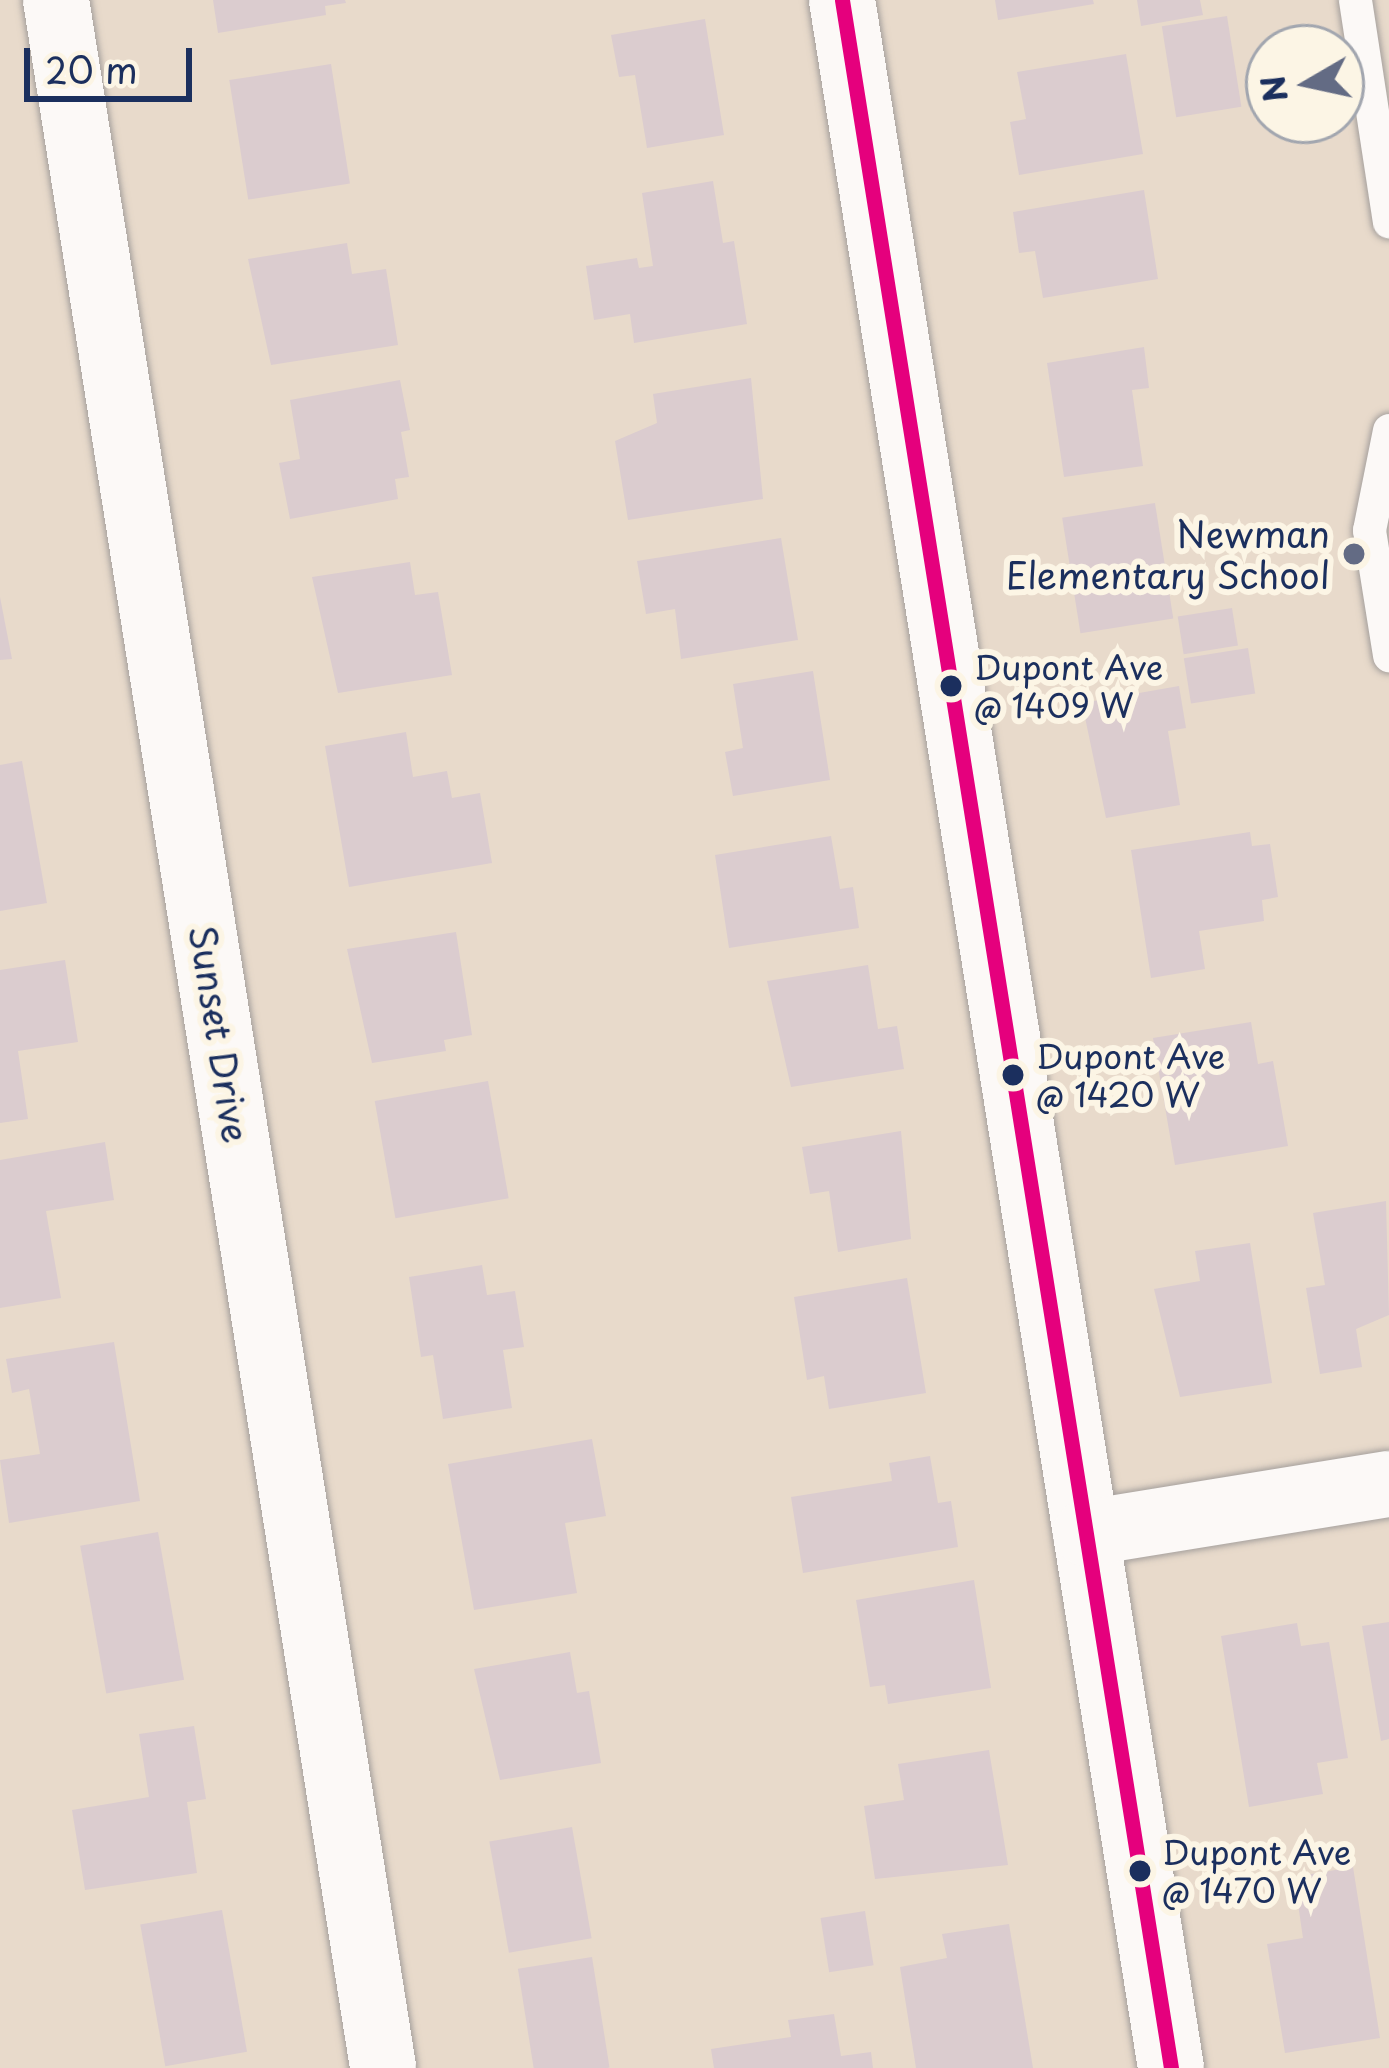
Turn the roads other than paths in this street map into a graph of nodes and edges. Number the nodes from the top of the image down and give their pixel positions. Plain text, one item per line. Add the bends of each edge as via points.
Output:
1 (56, 0) edge
2 (842, 0) edge
3 (1355, 0) edge
4 (1389, 220) edge
5 (1389, 430) edge
6 (1389, 656) edge
7 (1389, 1484) edge
8 (1086, 1533) junction
9 (383, 2068) edge
10 (1171, 2068) edge

1 - 9 street, Sunset Drive
2 - 8 street
3 - 4 lane
5 - 6 lane via 1369,530
7 - 8 street
8 - 10 street

